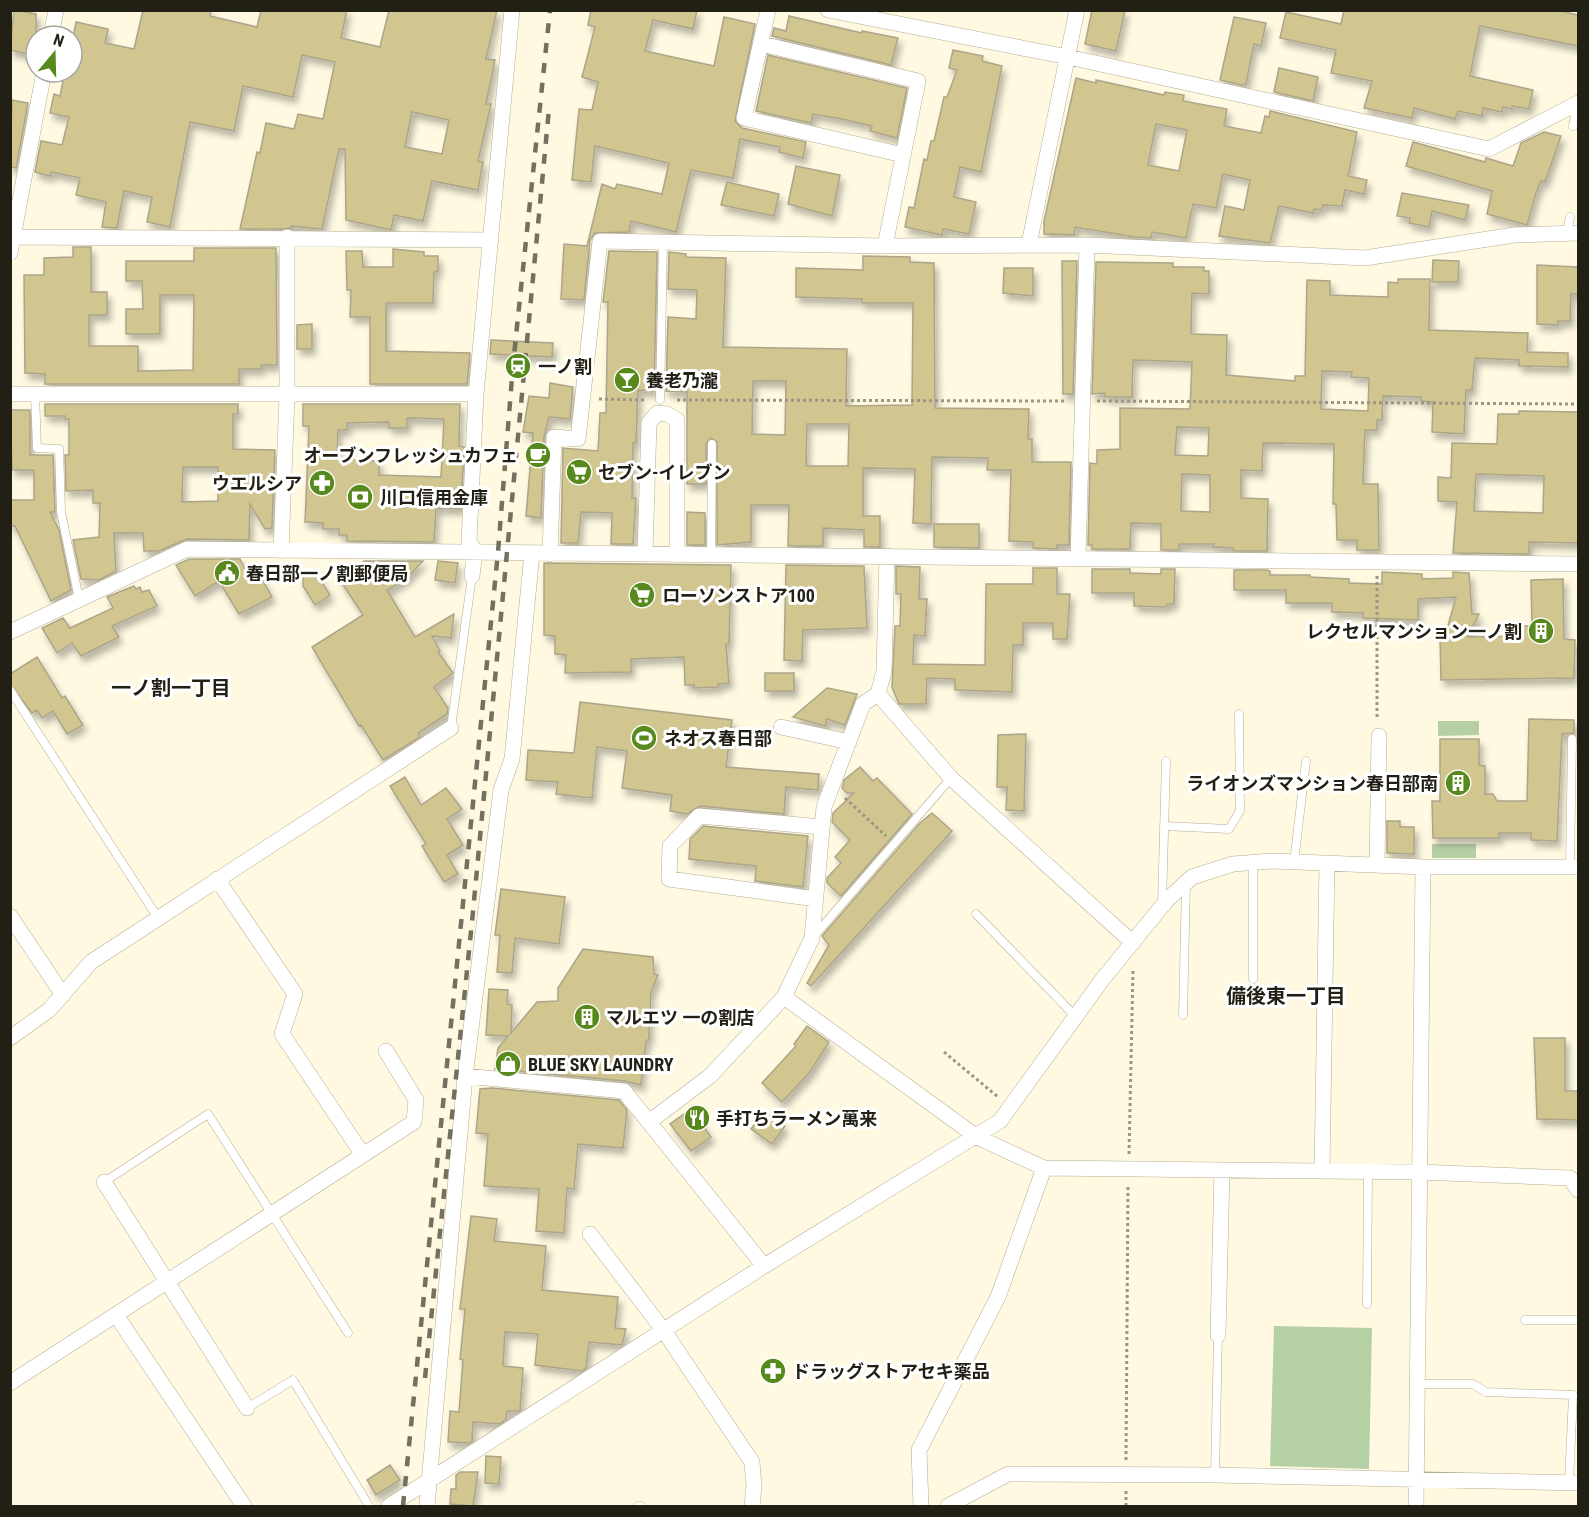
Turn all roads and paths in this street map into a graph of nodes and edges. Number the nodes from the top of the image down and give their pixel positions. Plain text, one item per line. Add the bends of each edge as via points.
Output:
1 (512, 10) edge
2 (768, 10) edge
3 (828, 10) edge
4 (1077, 10) edge
5 (762, 44) junction
6 (1068, 57) junction
7 (42, 84) edge
8 (1578, 104) edge
9 (1573, 126) dead end
10 (903, 154) junction
11 (1570, 217) dead end
12 (1573, 233) edge
13 (11, 237) edge
14 (287, 237) junction
15 (491, 240) junction
16 (663, 242) junction
17 (1029, 244) junction
18 (1087, 245) junction
19 (885, 246) junction
20 (10, 253) edge
21 (10, 394) edge
22 (35, 394) junction
23 (476, 394) junction
24 (287, 396) junction
25 (582, 399) junction
26 (660, 400) junction
27 (1082, 401) junction
28 (1578, 404) edge
29 (712, 444) dead end
30 (281, 551) junction
31 (475, 551) junction
32 (532, 553) junction
33 (550, 554) junction
34 (645, 554) junction
35 (677, 554) junction
36 (711, 555) junction
37 (887, 556) junction
38 (1078, 558) junction
39 (1377, 562) junction
40 (1578, 564) edge
41 (472, 576) joint
42 (79, 599) junction
43 (10, 632) edge
44 (10, 690) edge
45 (878, 694) junction
46 (1239, 714) dead end
47 (451, 728) joint
48 (781, 728) dead end
49 (1379, 736) joint
50 (1572, 739) dead end
51 (849, 742) junction
52 (1166, 761) dead end
53 (1306, 761) dead end
54 (951, 778) junction
55 (832, 786) junction
56 (1164, 826) junction
57 (822, 827) junction
58 (894, 844) junction
59 (1294, 862) junction
60 (1254, 863) junction
61 (1328, 863) junction
62 (1377, 865) junction
63 (1423, 867) junction
64 (1574, 867) edge
65 (217, 879) junction
66 (1186, 882) junction
67 (816, 899) junction
68 (1162, 906) junction
69 (976, 914) dead end
70 (10, 916) edge
71 (158, 918) junction
72 (812, 938) junction
73 (1133, 943) junction
74 (1253, 979) dead end
75 (63, 995) junction
76 (784, 997) junction
77 (1183, 1015) dead end
78 (1076, 1017) junction
79 (10, 1038) edge
80 (386, 1051) dead end
81 (944, 1052) dead end
82 (465, 1076) junction
83 (1011, 1107) junction
84 (649, 1122) junction
85 (977, 1137) junction
86 (363, 1155) junction
87 (1044, 1168) junction
88 (1128, 1168) junction
89 (1222, 1171) junction
90 (1322, 1171) junction
91 (1368, 1171) junction
92 (1418, 1172) junction
93 (104, 1182) joint
94 (1578, 1190) edge
95 (272, 1213) junction
96 (590, 1234) dead end
97 (764, 1266) junction
98 (167, 1281) junction
99 (1367, 1304) dead end
100 (116, 1315) junction
101 (1525, 1320) dead end
102 (1578, 1320) edge
103 (664, 1331) junction
104 (348, 1333) dead end
105 (1218, 1335) joint
106 (10, 1383) edge
107 (1418, 1384) junction
108 (247, 1408) joint
109 (1126, 1474) junction
110 (1215, 1475) junction
111 (1416, 1479) junction
112 (430, 1480) junction
113 (1574, 1483) edge
114 (244, 1506) edge
115 (369, 1506) edge
116 (388, 1506) edge
117 (427, 1506) edge
118 (752, 1506) edge
119 (921, 1506) edge
120 (948, 1506) edge
121 (1126, 1506) edge
122 (1416, 1506) edge

1 - 15 street
2 - 5 street
3 - 6 street
4 - 6 street
5 - 10 street via 918,81
5 - 10 street via 744,118
6 - 8 street via 1489,149
6 - 17 street
7 - 13 street
8 - 9 lane
10 - 19 street
11 - 12 lane
12 - 18 street via 1514,235 1365,258
13 - 14 street
13 - 20 street
14 - 15 street
14 - 24 street
15 - 23 street
16 - 19 street
16 - 25 street via 600,241
16 - 26 lane
17 - 18 street
17 - 19 street
18 - 27 street
21 - 22 street
22 - 24 street
22 - 42 lane via 37,448 59,449 61,512
23 - 24 street
23 - 31 street via 469,541
24 - 30 street
25 - 26 path
25 - 33 street via 578,439 554,437
26 - 27 path
27 - 28 path
27 - 38 street
29 - 36 lane
30 - 31 street
30 - 42 street via 187,549
31 - 32 street
31 - 41 street
32 - 33 street
32 - 82 street via 512,759 501,790
33 - 34 street
34 - 35 street
34 - 35 street via 649,423 657,413 678,420
35 - 36 street
36 - 37 street
37 - 38 street
37 - 45 street via 884,671
38 - 39 street
39 - 40 street
39 - 49 path
41 - 47 lane
42 - 43 street
44 - 71 lane
45 - 51 street via 863,704
45 - 54 street
46 - 56 lane via 1240,811 1229,829
47 - 65 street
48 - 51 street
49 - 62 street
50 - 64 lane
51 - 55 street
52 - 56 lane
53 - 59 lane
54 - 58 lane
54 - 73 street
55 - 57 street
55 - 58 path
56 - 68 lane
57 - 67 street
57 - 67 street via 699,816 670,846 669,879
58 - 72 lane
59 - 60 street
59 - 61 street
60 - 66 street via 1233,864
60 - 74 lane
61 - 62 street
61 - 90 street
62 - 63 street
63 - 64 street
63 - 92 street
65 - 71 street
65 - 86 street via 295,994 282,1034
66 - 68 street
66 - 77 lane
67 - 72 street
68 - 73 street
69 - 78 lane
70 - 75 street
71 - 75 street via 91,962
72 - 76 street
73 - 78 street
73 - 88 path
75 - 79 street
76 - 84 street via 710,1076
76 - 85 street
78 - 83 street
80 - 86 street via 416,1100 414,1122
81 - 83 path
82 - 84 street via 624,1091
82 - 112 street
83 - 85 street via 1000,1121
84 - 97 street
85 - 87 street
85 - 97 street
86 - 95 street
87 - 88 street
87 - 119 street via 998,1297 919,1450
88 - 89 street
88 - 109 path
89 - 90 street
89 - 105 street
90 - 91 street
91 - 92 street
91 - 99 lane
92 - 94 street via 1570,1178
92 - 107 street
93 - 95 lane via 208,1113
93 - 98 street
95 - 98 street
95 - 104 lane
96 - 103 street
97 - 103 street
98 - 100 street
98 - 108 street
100 - 106 street
100 - 114 street
101 - 102 lane
103 - 112 street
103 - 118 street via 752,1462
105 - 110 lane
107 - 111 street
107 - 113 lane via 1473,1384 1486,1392 1573,1395
108 - 115 lane via 293,1380
109 - 110 street
109 - 120 street via 1008,1474
109 - 121 path
110 - 111 street
111 - 113 street
111 - 122 street
112 - 116 street
112 - 117 street

